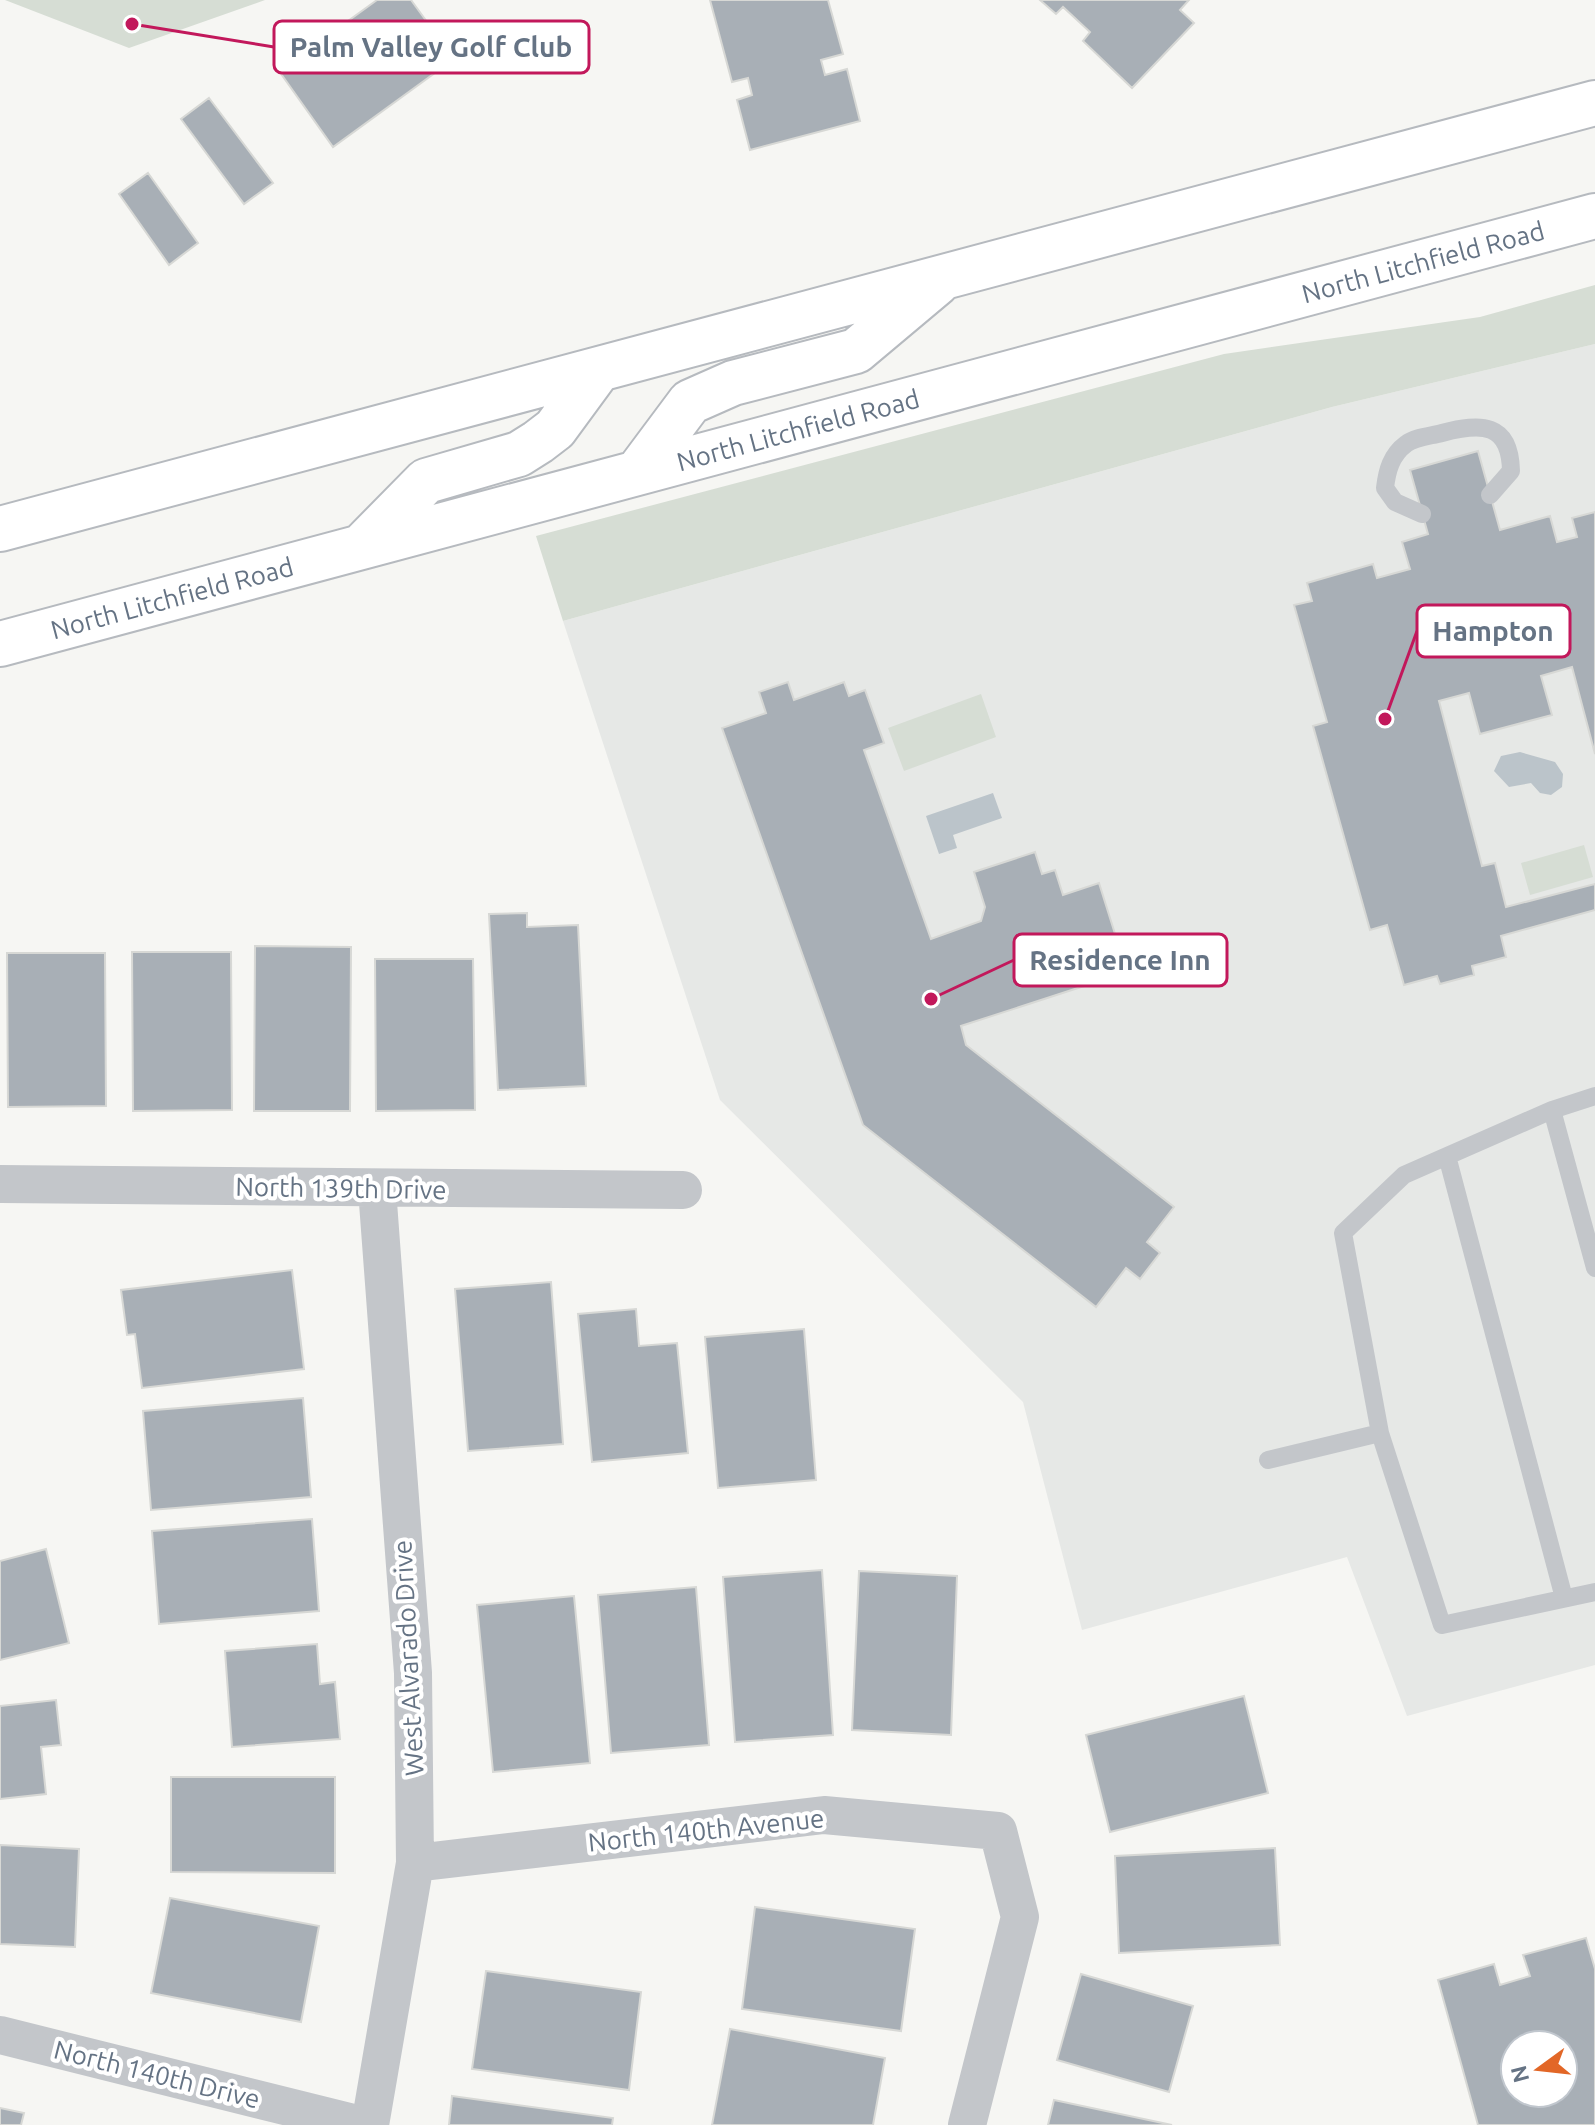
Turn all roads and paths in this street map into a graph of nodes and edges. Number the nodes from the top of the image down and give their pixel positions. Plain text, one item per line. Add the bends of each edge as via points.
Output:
1 (1595, 103) edge
2 (1595, 216) edge
3 (948, 274) junction
4 (599, 369) junction
5 (637, 473) junction
6 (1490, 495) dead end
7 (1422, 514) dead end
8 (0, 529) edge
9 (361, 547) junction
10 (0, 644) edge
11 (1595, 1096) edge
12 (1552, 1110) junction
13 (1447, 1156) junction
14 (0, 1184) edge
15 (377, 1189) junction
16 (683, 1190) dead end
17 (1595, 1268) edge
18 (1380, 1433) junction
19 (1268, 1460) dead end
20 (1595, 1592) edge
21 (1564, 1598) junction
22 (415, 1863) junction
23 (0, 2035) edge
24 (361, 2125) edge
25 (370, 2125) edge
26 (967, 2125) edge

1 - 3 main road
2 - 5 main road, North Litchfield Road
3 - 4 main road
3 - 5 main road via 856,351 733,383 690,402
4 - 8 main road
4 - 9 main road via 555,429 538,442 519,454 426,481
5 - 9 main road, North Litchfield Road
6 - 7 lane via 1511,471 1511,452 1489,428 1474,425 1408,442 1387,469 1385,488 1395,502
9 - 10 main road, North Litchfield Road
11 - 12 lane
12 - 13 lane
12 - 17 lane
13 - 18 lane via 1404,1175 1343,1233
13 - 21 lane
14 - 15 street, North 139th Drive
15 - 16 street, North 139th Drive
15 - 22 street, West Alvarado Drive via 413,1673
18 - 19 lane
18 - 21 lane via 1442,1625
20 - 21 lane
22 - 25 street, West Alvarado Drive
22 - 26 street, North 140th Avenue via 824,1815 998,1831 1020,1917
23 - 24 street, North 140th Drive

